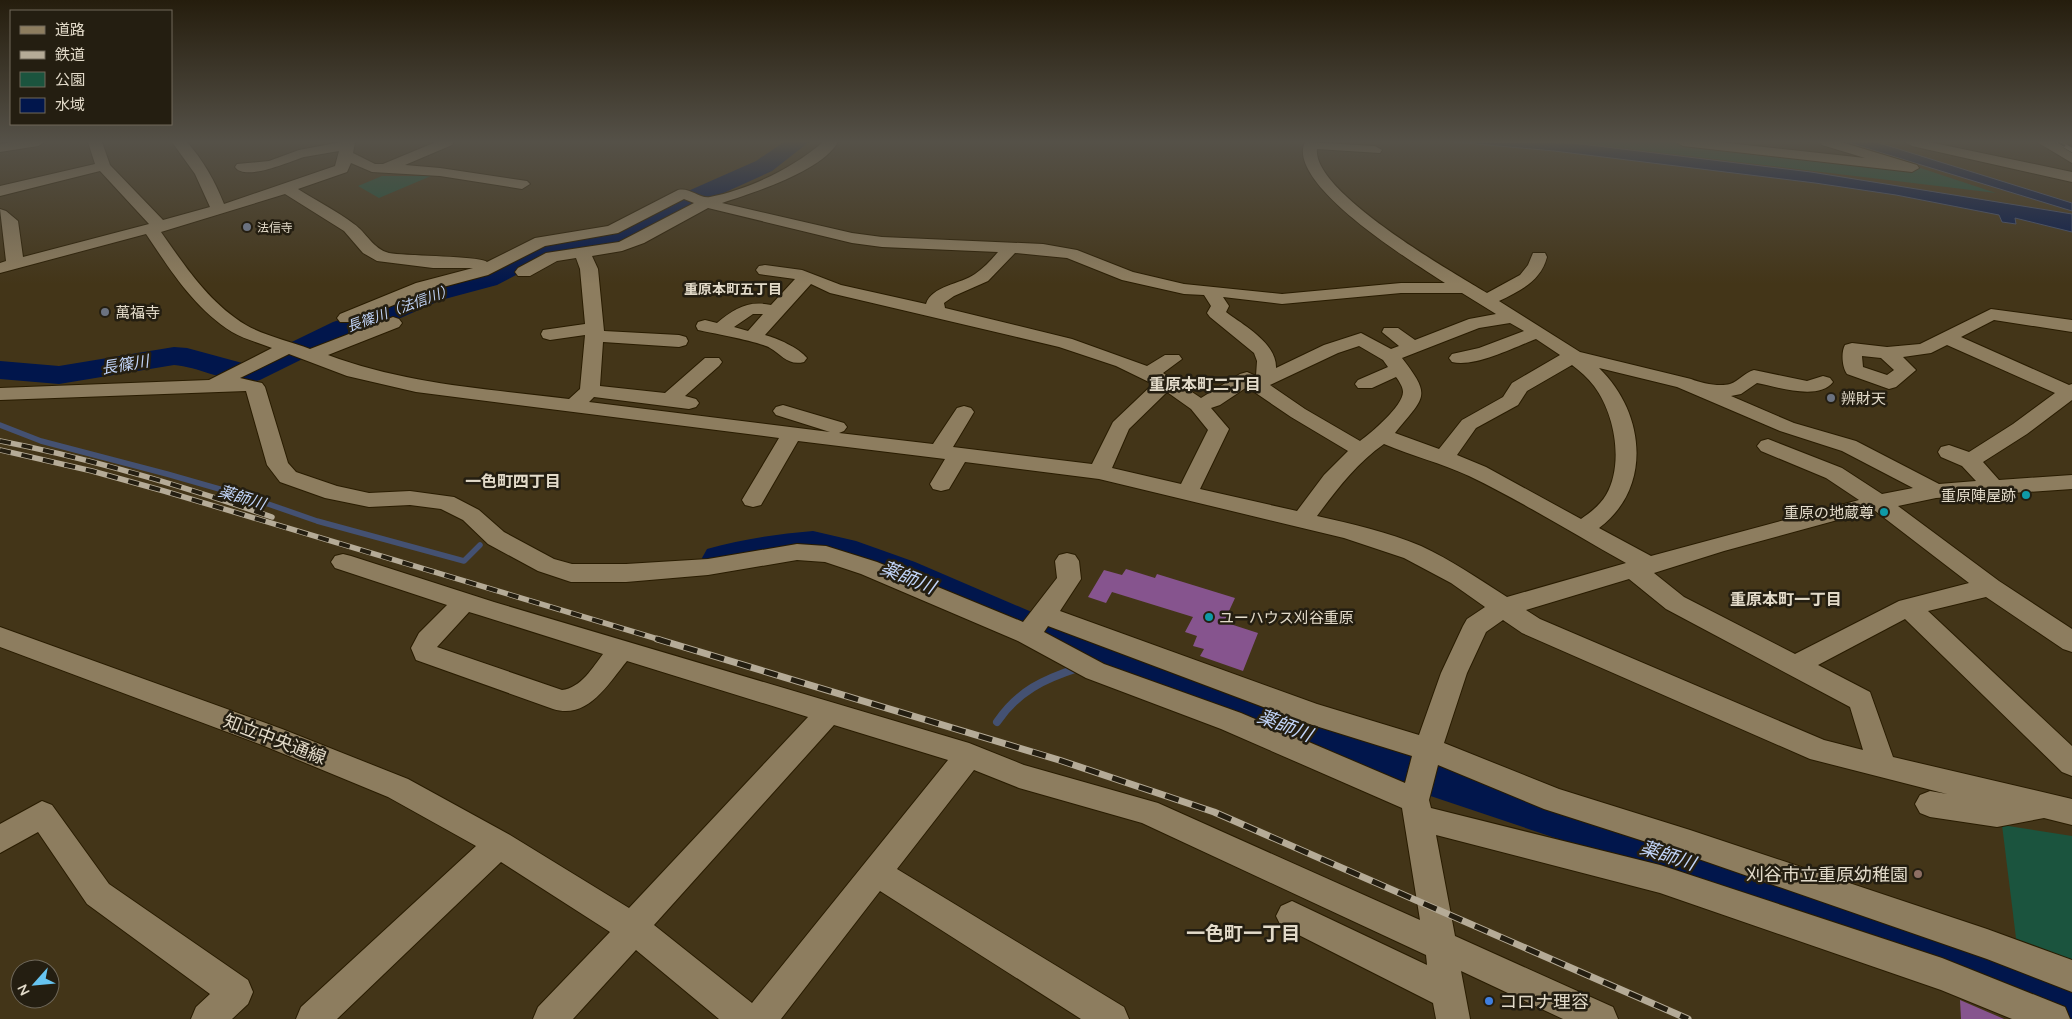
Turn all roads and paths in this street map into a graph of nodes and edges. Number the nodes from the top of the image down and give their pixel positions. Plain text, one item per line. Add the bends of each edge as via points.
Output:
1 (123, 190) edge
2 (211, 190) edge
3 (285, 190) edge
4 (288, 190) edge
5 (748, 190) edge
6 (1332, 190) edge
7 (713, 205) junction
8 (219, 210) junction
9 (0, 214) edge
10 (678, 216) junction
11 (156, 228) junction
12 (696, 230) dead end
13 (1011, 247) junction
14 (584, 251) junction
15 (1538, 257) dead end
16 (504, 259) junction
17 (8, 266) edge
18 (764, 270) dead end
19 (524, 272) dead end
20 (808, 277) junction
21 (1465, 288) junction
22 (1210, 290) junction
23 (1486, 300) junction
24 (776, 311) junction
25 (936, 311) junction
26 (1513, 317) junction
27 (346, 318) dead end
28 (393, 323) dead end
29 (2072, 326) edge
30 (595, 332) junction
31 (1391, 332) dead end
32 (1538, 332) junction
33 (550, 334) dead end
34 (754, 336) junction
35 (1945, 338) junction
36 (679, 341) dead end
37 (1412, 346) junction
38 (299, 351) junction
39 (1887, 353) dead end
40 (1573, 356) junction
41 (797, 358) dead end
42 (1459, 358) dead end
43 (1172, 359) dead end
44 (712, 362) dead end
45 (1395, 362) junction
46 (1156, 379) junction
47 (220, 380) junction
48 (1262, 381) junction
49 (1823, 382) dead end
50 (1365, 384) dead end
51 (1698, 389) junction
52 (590, 391) junction
53 (2070, 391) edge
54 (0, 394) edge
55 (571, 405) junction
56 (1198, 405) junction
57 (783, 411) dead end
58 (964, 412) dead end
59 (792, 433) junction
60 (1382, 434) junction
61 (1825, 438) junction
62 (888, 445) junction
63 (1768, 446) dead end
64 (1361, 450) junction
65 (1948, 452) dead end
66 (949, 453) junction
67 (1444, 457) junction
68 (1970, 461) junction
69 (1812, 464) junction
70 (1099, 472) junction
71 (2072, 482) edge
72 (941, 484) dead end
73 (1994, 488) junction
74 (1936, 491) junction
75 (1187, 493) junction
76 (753, 500) dead end
77 (1878, 502) junction
78 (1302, 520) junction
79 (1583, 529) junction
80 (1067, 561) dead end
81 (343, 562) dead end
82 (1642, 568) junction
83 (1990, 587) junction
84 (465, 602) junction
85 (1502, 608) junction
86 (1908, 608) junction
87 (1036, 625) junction
88 (0, 637) edge
89 (2072, 642) edge
90 (622, 649) junction
91 (1796, 665) junction
92 (829, 712) junction
93 (1428, 749) junction
94 (969, 755) junction
95 (2072, 764) edge
96 (1504, 765) dead end
97 (1882, 766) junction
98 (1930, 804) dead end
99 (1416, 809) junction
100 (2060, 809) edge
101 (0, 840) edge
102 (1690, 843) junction
103 (499, 844) junction
104 (876, 872) junction
105 (1292, 916) dead end
106 (634, 929) junction
107 (1442, 945) junction
108 (2072, 976) edge
109 (1451, 1006) edge
110 (208, 1019) edge
111 (314, 1019) edge
112 (550, 1019) edge
113 (745, 1019) edge
114 (760, 1019) edge
115 (1112, 1019) edge
116 (1601, 1019) edge
117 (2053, 1019) edge

1 - 11 street
2 - 8 street
3 - 8 street
4 - 16 street via 342,222 369,249 383,257 471,264
5 - 7 street
6 - 21 street via 1361,218
7 - 10 street
7 - 13 street via 852,238
7 - 16 street via 683,193 612,230 541,242
8 - 11 street
9 - 17 street via 10,221
10 - 12 street
10 - 14 street via 622,246
11 - 17 street
11 - 38 street via 189,284 212,308 240,329
13 - 22 street via 1071,254 1154,284
13 - 25 street via 994,267 971,284 949,290 935,302
14 - 19 street via 552,257
14 - 30 street via 589,269
15 - 23 street via 1538,263 1513,288
16 - 27 street via 482,271 422,287
18 - 20 street
20 - 24 street via 784,298
20 - 25 street via 836,289
21 - 22 street via 1401,288 1291,298
21 - 23 street
22 - 48 street via 1220,306 1216,312 1262,350 1267,361
23 - 26 street
24 - 34 street
24 - 34 street via 746,308 713,327
25 - 46 street via 1034,335 1114,368
26 - 32 street
26 - 37 street via 1474,323
28 - 38 street
29 - 35 street via 1991,314
30 - 33 street
30 - 36 street
30 - 52 street
31 - 37 street
32 - 40 street
32 - 42 street
34 - 41 street via 776,343
35 - 39 street via 1924,348
35 - 53 street
37 - 45 street
38 - 47 street via 248,366
38 - 55 street via 380,379
40 - 51 street
40 - 67 street via 1519,387 1511,401 1469,424
40 - 79 street via 1597,376 1618,411 1627,447 1627,474 1607,510
43 - 46 street
44 - 52 street via 680,401
45 - 48 street via 1361,339 1331,348
45 - 50 street
45 - 60 street via 1413,391 1411,400
46 - 56 street
46 - 70 street via 1120,426
47 - 54 street
47 - 87 street via 255,387 278,465 288,477 332,493 369,500 410,498 446,502 471,515 496,538 546,565 572,574 708,567 797,552 826,554
48 - 56 street via 1247,378 1213,401
48 - 64 street via 1298,412
49 - 51 street via 1808,387 1754,376 1734,390
51 - 61 street via 1786,427
52 - 55 street
53 - 68 street
55 - 59 street
56 - 75 street via 1219,430
57 - 62 street via 882,437
58 - 66 street
59 - 62 street
59 - 76 street
60 - 64 street
60 - 67 street via 1424,453
61 - 69 street via 1809,455
61 - 74 street via 1849,446
62 - 66 street
63 - 69 street
64 - 78 street via 1332,480
65 - 68 street
66 - 70 street
66 - 72 street
67 - 79 street
68 - 73 street
69 - 77 street via 1834,473
70 - 75 street
71 - 73 street
73 - 74 street
74 - 77 street
75 - 78 street
77 - 82 street
77 - 83 street
78 - 85 street via 1349,531 1412,552 1459,577
79 - 82 street
80 - 87 street via 1069,579
81 - 84 street
82 - 85 street
82 - 91 street via 1675,603
83 - 86 street
83 - 89 street
84 - 90 street
84 - 90 street via 428,640 425,653 562,701 585,694
85 - 93 street via 1476,626 1454,673
85 - 97 street via 1531,626 1820,751
86 - 91 street
86 - 95 street
87 - 93 street
87 - 99 street via 1095,670 1231,721
88 - 103 street, 知立中央通線 via 272,737 398,788
90 - 92 street
91 - 97 street via 1860,700
92 - 94 street
92 - 106 street via 645,911
93 - 99 street
93 - 102 street via 1554,800
94 - 104 street
94 - 107 street via 1019,776 1148,812
96 - 102 street
97 - 100 street
98 - 100 street via 1997,814
99 - 107 street
99 - 117 street via 1660,879 1942,974
101 - 110 street via 42,814 98,894 236,992
102 - 108 street
103 - 106 street, 知立中央通線
103 - 111 street
104 - 114 street
104 - 115 street
105 - 109 street
106 - 112 street
106 - 113 street, 知立中央通線
107 - 109 street
107 - 116 street

